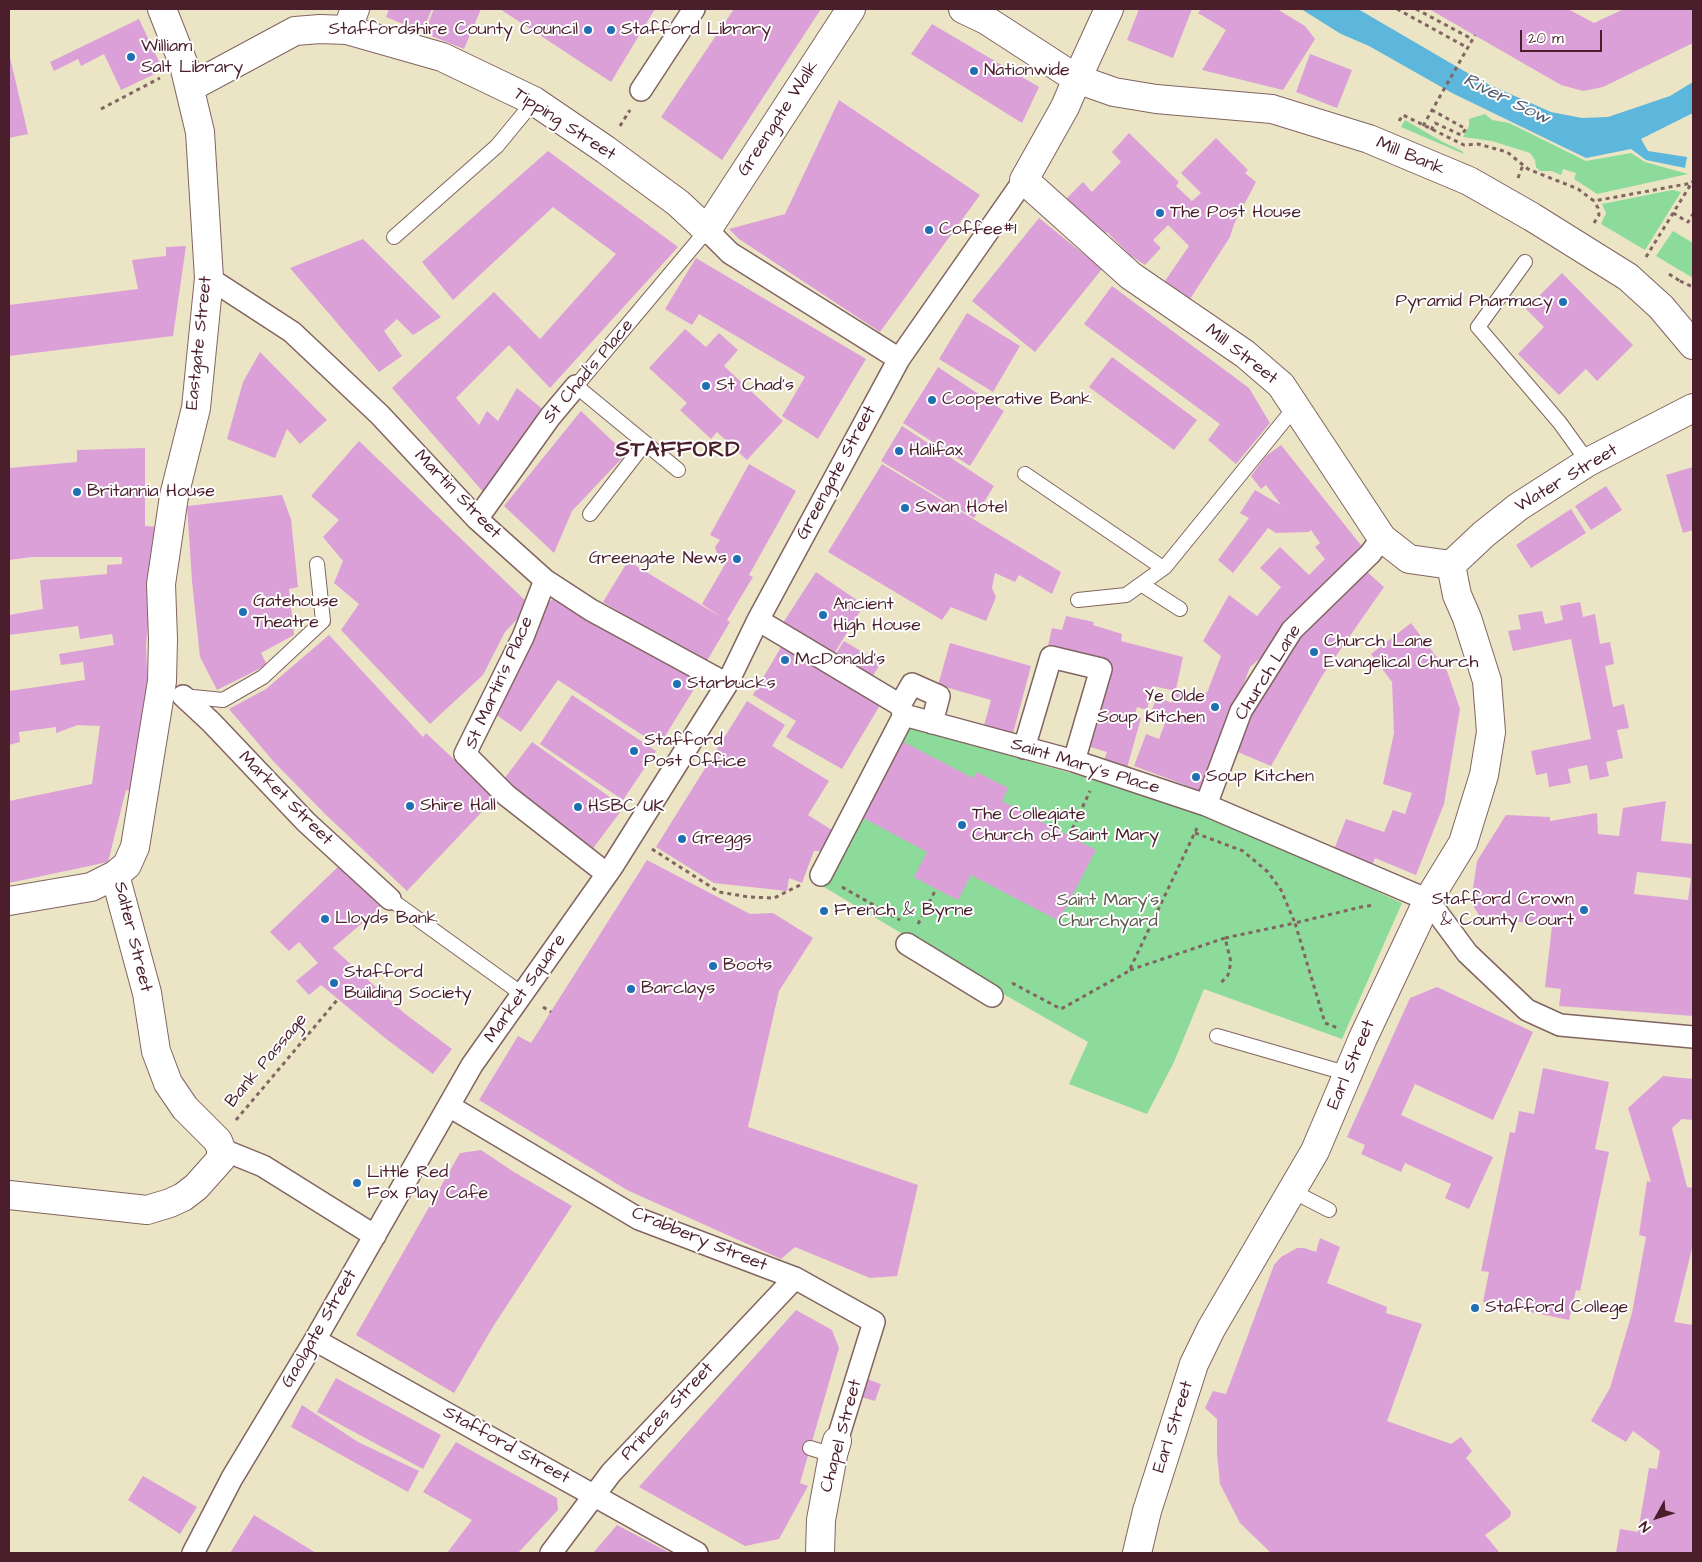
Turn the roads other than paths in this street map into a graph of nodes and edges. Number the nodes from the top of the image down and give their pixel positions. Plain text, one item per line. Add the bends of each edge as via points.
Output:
1 (162, 9) edge
2 (694, 9) edge
3 (851, 9) edge
4 (964, 9) edge
5 (1110, 9) edge
6 (351, 19) edge
7 (188, 76) junction
8 (1077, 79) junction
9 (641, 90) road end
10 (534, 101) junction
11 (1024, 180) junction
12 (707, 230) junction
13 (394, 237) dead end
14 (1525, 262) dead end
15 (209, 278) junction
16 (1693, 344) edge
17 (899, 359) junction
18 (576, 386) junction
19 (1296, 406) junction
20 (1693, 408) edge
21 (645, 443) junction
22 (1588, 462) junction
23 (678, 470) dead end
24 (1025, 474) dead end
25 (590, 514) dead end
26 (477, 518) junction
27 (1382, 538) junction
28 (317, 564) dead end
29 (1451, 565) junction
30 (1163, 568) junction
31 (545, 580) junction
32 (1142, 584) junction
33 (1078, 600) dead end
34 (1180, 609) dead end
35 (758, 620) junction
36 (727, 684) junction
37 (172, 688) junction
38 (902, 710) junction
39 (932, 723) junction
40 (1024, 748) junction
41 (1074, 761) junction
42 (1206, 805) junction
43 (607, 874) junction
44 (821, 874) road end
45 (115, 875) junction
46 (390, 899) joint
47 (1428, 900) junction
48 (9, 901) edge
49 (911, 936) road end
50 (522, 994) junction
51 (992, 996) dead end
52 (1218, 1036) dead end
53 (1693, 1037) edge
54 (1349, 1074) junction
55 (449, 1106) junction
56 (220, 1145) junction
57 (1292, 1190) junction
58 (9, 1195) edge
59 (1329, 1210) dead end
60 (375, 1236) junction
61 (795, 1278) junction
62 (874, 1322) joint
63 (315, 1340) junction
64 (827, 1448) joint
65 (594, 1496) junction
66 (193, 1553) edge
67 (551, 1553) edge
68 (696, 1553) edge
69 (820, 1553) edge
70 (1137, 1553) edge

1 - 7 street, Eastgate Street
2 - 9 street
3 - 12 street, Greengate Walk
4 - 8 street, Mill Bank
5 - 8 street, Greengate Street
6 - 7 street, Tipping Street via 320,29 295,31
6 - 10 street, Tipping Street via 442,57
7 - 15 street, Eastgate Street via 200,132
8 - 11 street, Greengate Street via 1066,107
8 - 16 street, Mill Bank via 1114,92 1156,99 1272,109 1369,139 1460,178 1532,217 1628,277 1661,307
10 - 12 street, Tipping Street via 678,203
10 - 13 lane via 497,146
11 - 17 street, Greengate Street
11 - 19 street, Mill Street via 1130,276 1245,354 1281,385
12 - 17 street, Tipping Street via 730,253
12 - 18 lane, St Chad's Place
14 - 22 lane via 1478,327 1560,423
15 - 26 street, Martin Street via 292,332 380,415
15 - 37 street, Eastgate Street via 196,408 174,496 161,584 163,640
17 - 35 street, Greengate Street
18 - 21 lane
18 - 26 street, St Chad's Place
19 - 27 street, Mill Street
19 - 30 lane
20 - 22 street, Water Street
21 - 23 lane
21 - 25 lane
22 - 29 street, Water Street via 1518,507
24 - 30 lane
26 - 31 street, Martin Street
27 - 29 street, Mill Street via 1409,559
27 - 42 street, Church Lane via 1370,554 1292,630 1240,711
28 - 37 lane via 323,621 263,677 223,700
29 - 47 street, Earl Street via 1457,595 1487,681 1491,732 1484,775 1462,843
30 - 32 lane
31 - 36 street, Martin Street via 591,610
31 - 43 street, St Martin's Place via 523,637 466,754 506,796
32 - 33 lane via 1126,595
32 - 34 lane
35 - 36 street, Greengate Street
35 - 38 street, Saint Mary's Place
36 - 43 street, Greengate Street
37 - 45 street, Salter Street via 136,847 127,865
37 - 46 street, Market Street via 211,722 306,822
38 - 39 street, Saint Mary's Place
38 - 39 street via 912,684 939,696
38 - 44 street
39 - 40 street, Saint Mary's Place
40 - 41 street, Saint Mary's Place
40 - 41 street via 1051,657 1101,669
41 - 42 street, Saint Mary's Place
42 - 47 street, Saint Mary's Place
43 - 50 street, Market Square
45 - 48 street via 91,887
45 - 56 street, Salter Street via 147,993 156,1051 168,1082 185,1108
46 - 50 lane
47 - 53 street via 1467,953 1528,1010 1560,1024
47 - 54 street, Earl Street
49 - 51 street
50 - 55 street, Market Square via 472,1065
52 - 54 lane
54 - 57 street, Earl Street via 1315,1151
55 - 60 street, Gaolgate Street
55 - 61 street, Crabbery Street via 639,1218
56 - 58 street via 221,1159 196,1187 170,1203 147,1210
56 - 60 street, Salter Street via 263,1166
57 - 59 lane
57 - 70 street, Earl Street via 1194,1364 1147,1511
60 - 63 street, Gaolgate Street
61 - 62 street, Crabbery Street
61 - 65 street, Princes Street via 611,1473
62 - 64 street, Chapel Street
63 - 65 street, Stafford Street
63 - 66 street, Gaolgate Street via 232,1478
64 - 69 street, Chapel Street
65 - 67 street, Princes Street
65 - 68 street, Stafford Street

